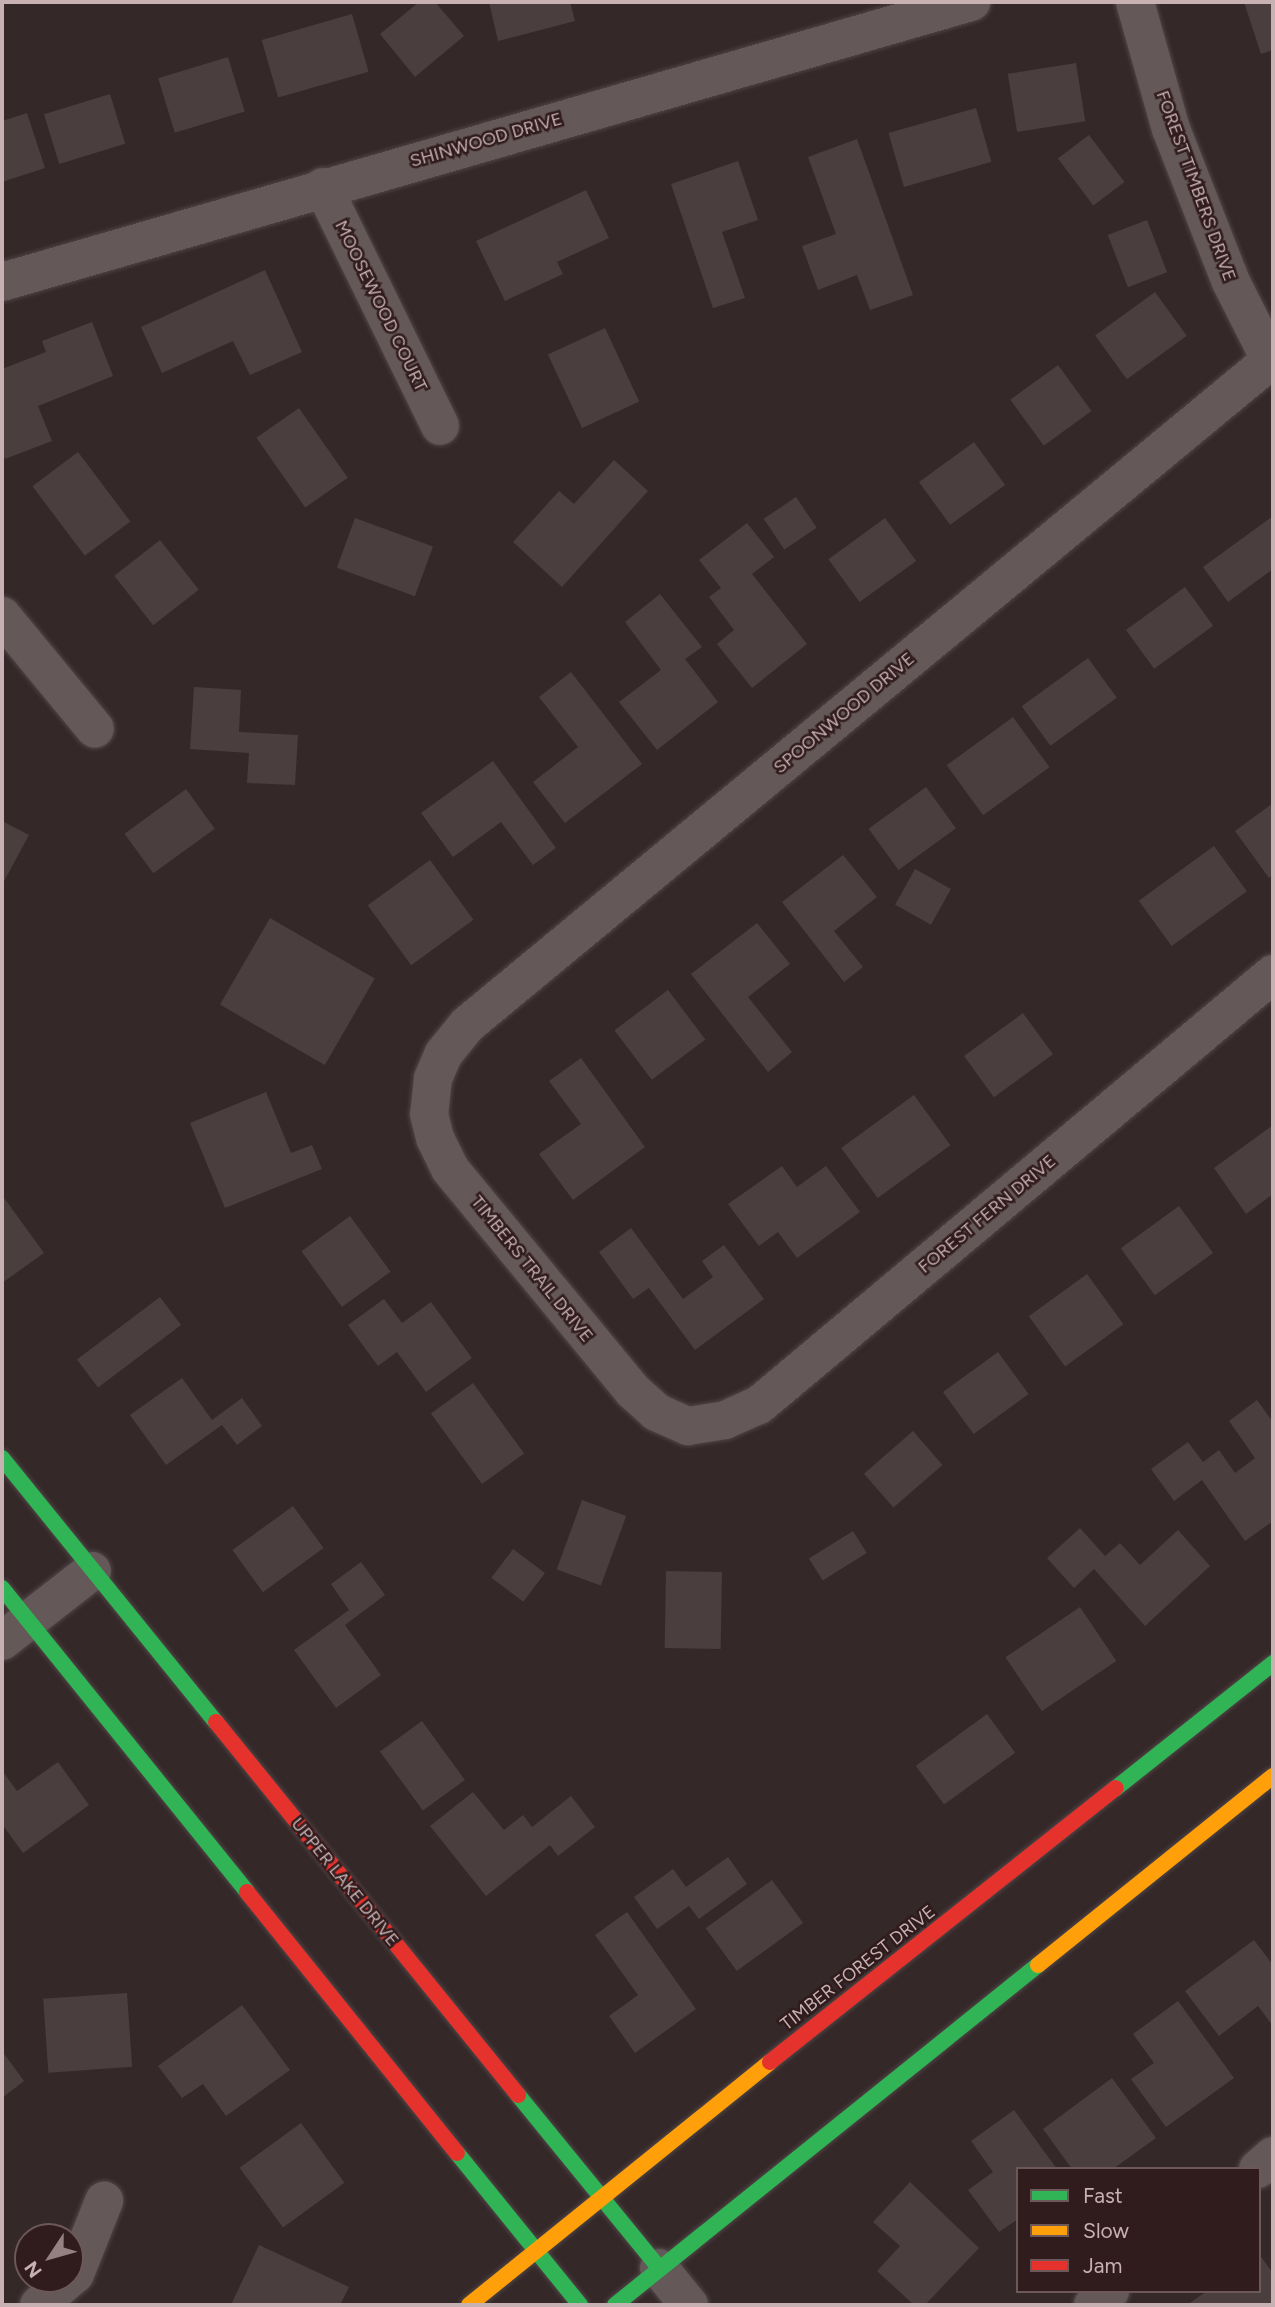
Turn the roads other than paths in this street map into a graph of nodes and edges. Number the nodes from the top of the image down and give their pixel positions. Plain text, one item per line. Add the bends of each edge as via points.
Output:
1 (971, 2) edge
2 (1135, 2) edge
3 (323, 187) junction
4 (2, 282) edge
5 (1272, 362) edge
6 (440, 426) dead end
7 (2, 616) edge
8 (95, 729) dead end
9 (1273, 974) edge
10 (433, 1078) joint
11 (688, 1426) joint
12 (2, 1458) edge
13 (92, 1571) junction
14 (2, 1588) edge
15 (15, 1630) edge
16 (1273, 1663) edge
17 (1273, 1776) edge
18 (602, 2196) junction
19 (104, 2201) dead end
20 (535, 2249) junction
21 (84, 2251) edge
22 (659, 2268) junction
23 (53, 2293) edge
24 (1108, 2293) edge
25 (39, 2305) edge
26 (469, 2305) edge
27 (580, 2305) edge
28 (615, 2305) edge
29 (689, 2305) edge
30 (1093, 2305) edge

1 - 3 street, SHINWOOD DRIVE
2 - 5 street, FOREST TIMBERS DRIVE via 1171,129 1231,282
3 - 4 street, SHINWOOD DRIVE
3 - 6 street, MOOSEWOOD COURT
5 - 10 street, SPOONWOOD DRIVE via 467,1025 443,1055
7 - 8 street
9 - 11 street, FOREST FERN DRIVE via 759,1405 725,1420
10 - 11 street, TIMBERS TRAIL DRIVE via 429,1114 450,1169 633,1391 656,1412
12 - 13 street, UPPER LAKE DRIVE
13 - 15 street
13 - 18 street, UPPER LAKE DRIVE
14 - 15 street
15 - 20 street
16 - 18 street, TIMBER FOREST DRIVE via 1261,1681
17 - 22 street
18 - 20 street, TIMBER FOREST DRIVE
18 - 22 street, UPPER LAKE DRIVE
19 - 21 street
20 - 26 street, TIMBER FOREST DRIVE
20 - 27 street
22 - 28 street
22 - 29 street, UPPER LAKE DRIVE
23 - 25 street
24 - 30 street

